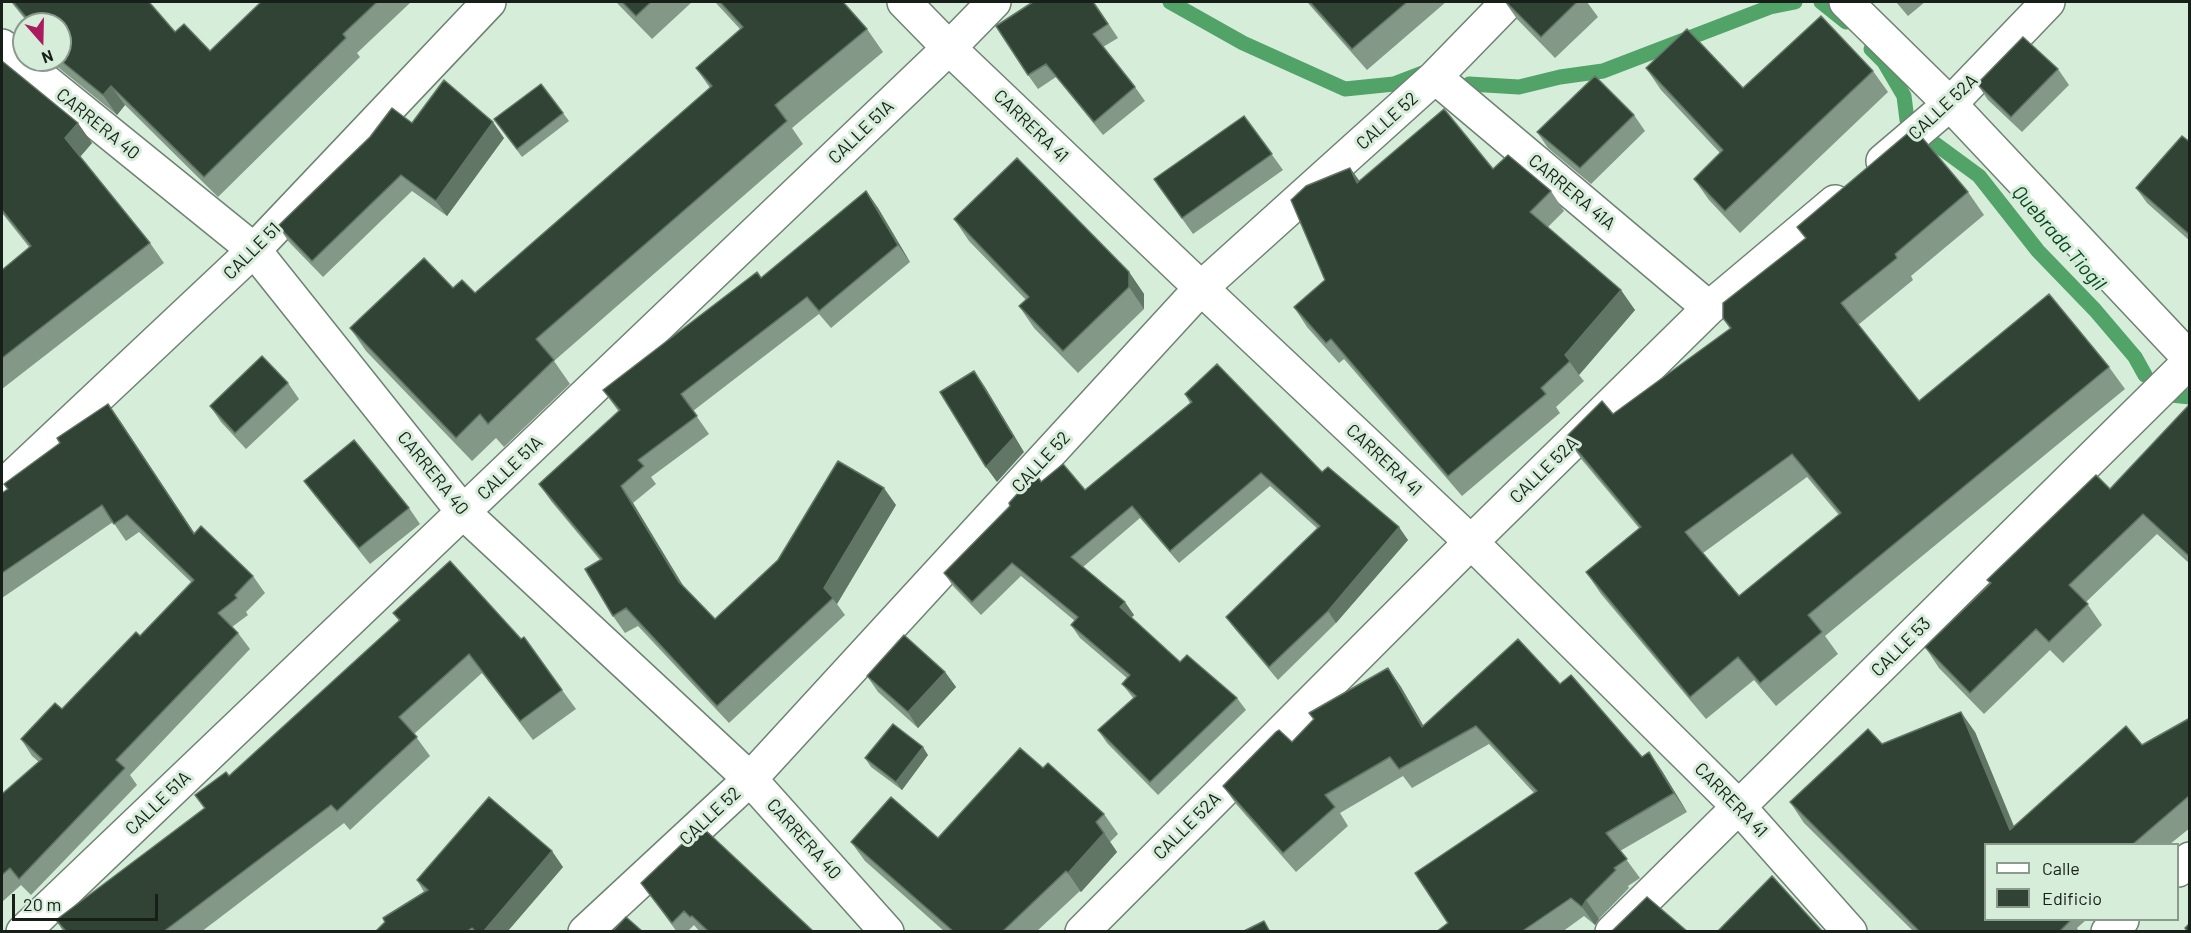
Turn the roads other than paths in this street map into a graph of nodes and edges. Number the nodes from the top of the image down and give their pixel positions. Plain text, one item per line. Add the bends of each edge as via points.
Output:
1 (489, 2) edge
2 (904, 2) edge
3 (994, 2) edge
4 (1508, 2) edge
5 (1846, 2) edge
6 (2048, 2) edge
7 (2, 45) edge
8 (949, 48) junction
9 (1435, 77) junction
10 (1950, 104) junction
11 (254, 250) junction
12 (1201, 288) junction
13 (1709, 308) junction
14 (2190, 360) edge
15 (2, 487) edge
16 (464, 513) junction
17 (1471, 542) junction
18 (750, 779) junction
19 (1739, 807) junction
20 (2121, 921) edge
21 (22, 932) edge
22 (585, 932) edge
23 (887, 932) edge
24 (1082, 932) edge
25 (1611, 932) edge
26 (1850, 932) edge
27 (2108, 932) edge

1 - 11 street, CALLE 51
2 - 8 street, CARRERA 41
3 - 8 street, CALLE 51A
4 - 9 street, CALLE 52
5 - 10 street
6 - 10 street, CALLE 52A
7 - 11 street, CARRERA 40
8 - 12 street, CARRERA 41
8 - 16 street, CALLE 51A
9 - 12 street, CALLE 52
9 - 13 street, CARRERA 41A
10 - 13 street, CALLE 52A
10 - 14 street
11 - 15 street, CALLE 51
11 - 16 street, CARRERA 40
12 - 17 street, CARRERA 41
12 - 18 street, CALLE 52
13 - 17 street, CALLE 52A
14 - 19 street, CALLE 53
16 - 18 street, CARRERA 40
16 - 21 street, CALLE 51A
17 - 19 street, CARRERA 41
17 - 24 street, CALLE 52A
18 - 22 street, CALLE 52
18 - 23 street, CARRERA 40
19 - 25 street, CALLE 53
19 - 26 street, CARRERA 41
20 - 27 street

